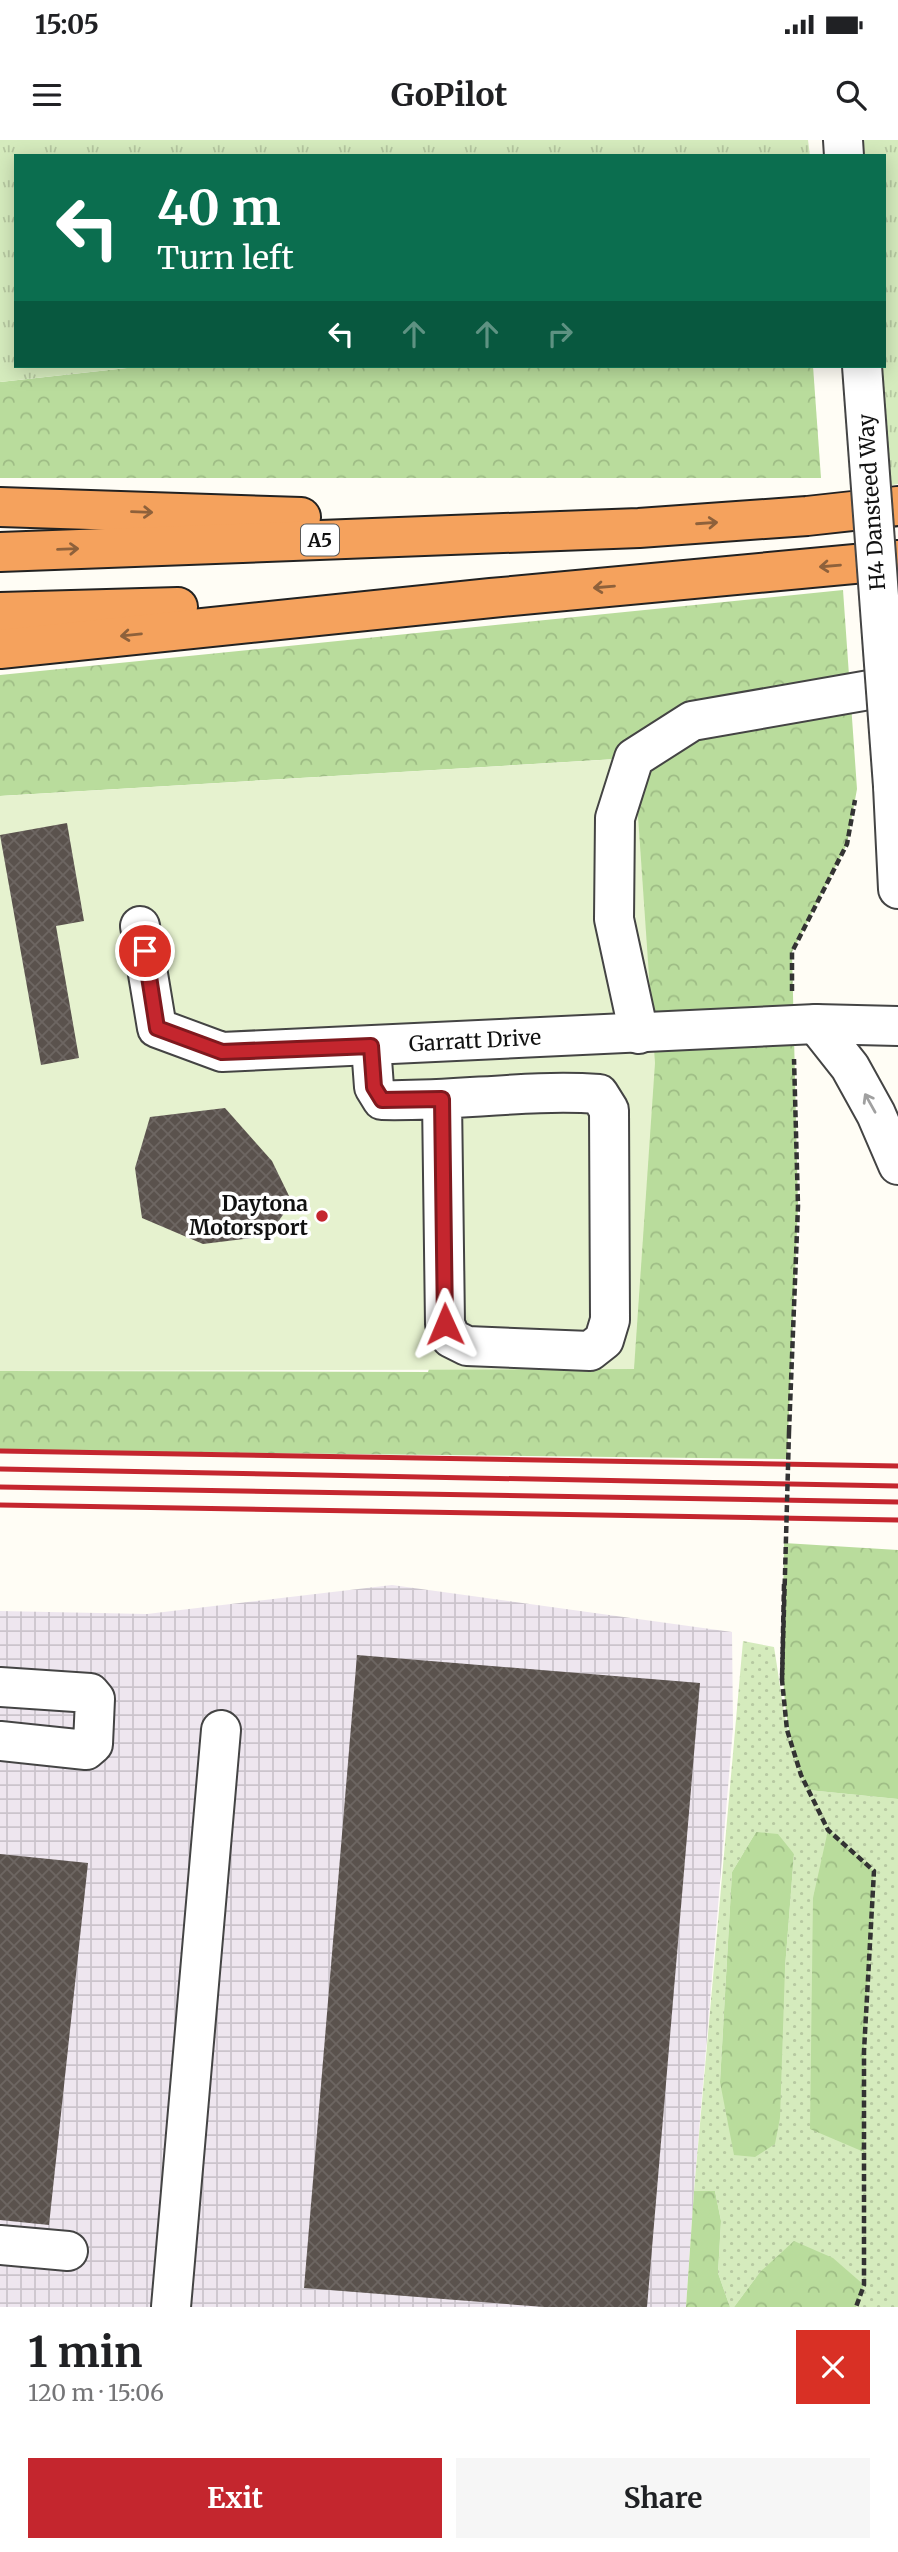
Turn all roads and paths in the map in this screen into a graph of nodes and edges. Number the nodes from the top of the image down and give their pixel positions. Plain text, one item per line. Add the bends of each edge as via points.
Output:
1 (862, 368) edge
2 (898, 506) edge
3 (0, 508) edge
4 (639, 528) junction
5 (0, 552) edge
6 (898, 560) edge
7 (491, 598) junction
8 (0, 612) edge
9 (0, 649) edge
10 (898, 685) edge
11 (875, 787) junction
12 (898, 889) edge
13 (141, 926) dead end
14 (804, 1024) junction
15 (898, 1026) edge
16 (639, 1034) junction
17 (371, 1046) junction
18 (442, 1099) junction
19 (898, 1165) edge
20 (784, 1584) dead end
21 (782, 1680) junction
22 (0, 1687) edge
23 (221, 1730) dead end
24 (0, 1741) edge
25 (0, 2245) edge
26 (68, 2251) dead end
27 (171, 2307) edge
28 (856, 2307) edge

1 - 11 street, H4 Dansteed Way, bridge
4 -> 2 highway, A5
3 -> 4 highway
5 -> 4 highway, A5
6 -> 7 highway
7 - 8 highway
7 -> 9 highway
10 - 16 street via 692,721 634,758 615,818 614,919
11 - 12 street, H4 Dansteed Way
11 - 14 path via 792,952
13 - 17 street, Garratt Drive via 157,1028 222,1052
14 - 15 street, Garratt Drive
14 - 16 street, Garratt Drive
19 -> 14 street via 850,1067
14 - 21 path, bridge
16 - 17 street, Garratt Drive
17 - 18 street via 374,1087 382,1100
18 - 18 street via 587,1093 598,1094 608,1110 610,1320 604,1340 590,1350 467,1346 451,1338 445,1324
20 - 21 path
21 - 28 path via 787,1730 801,1775 828,1830 874,1871 864,2051 864,2285
22 - 24 street via 90,1693 96,1699 93,1744 86,1750
23 - 27 street
25 - 26 street

